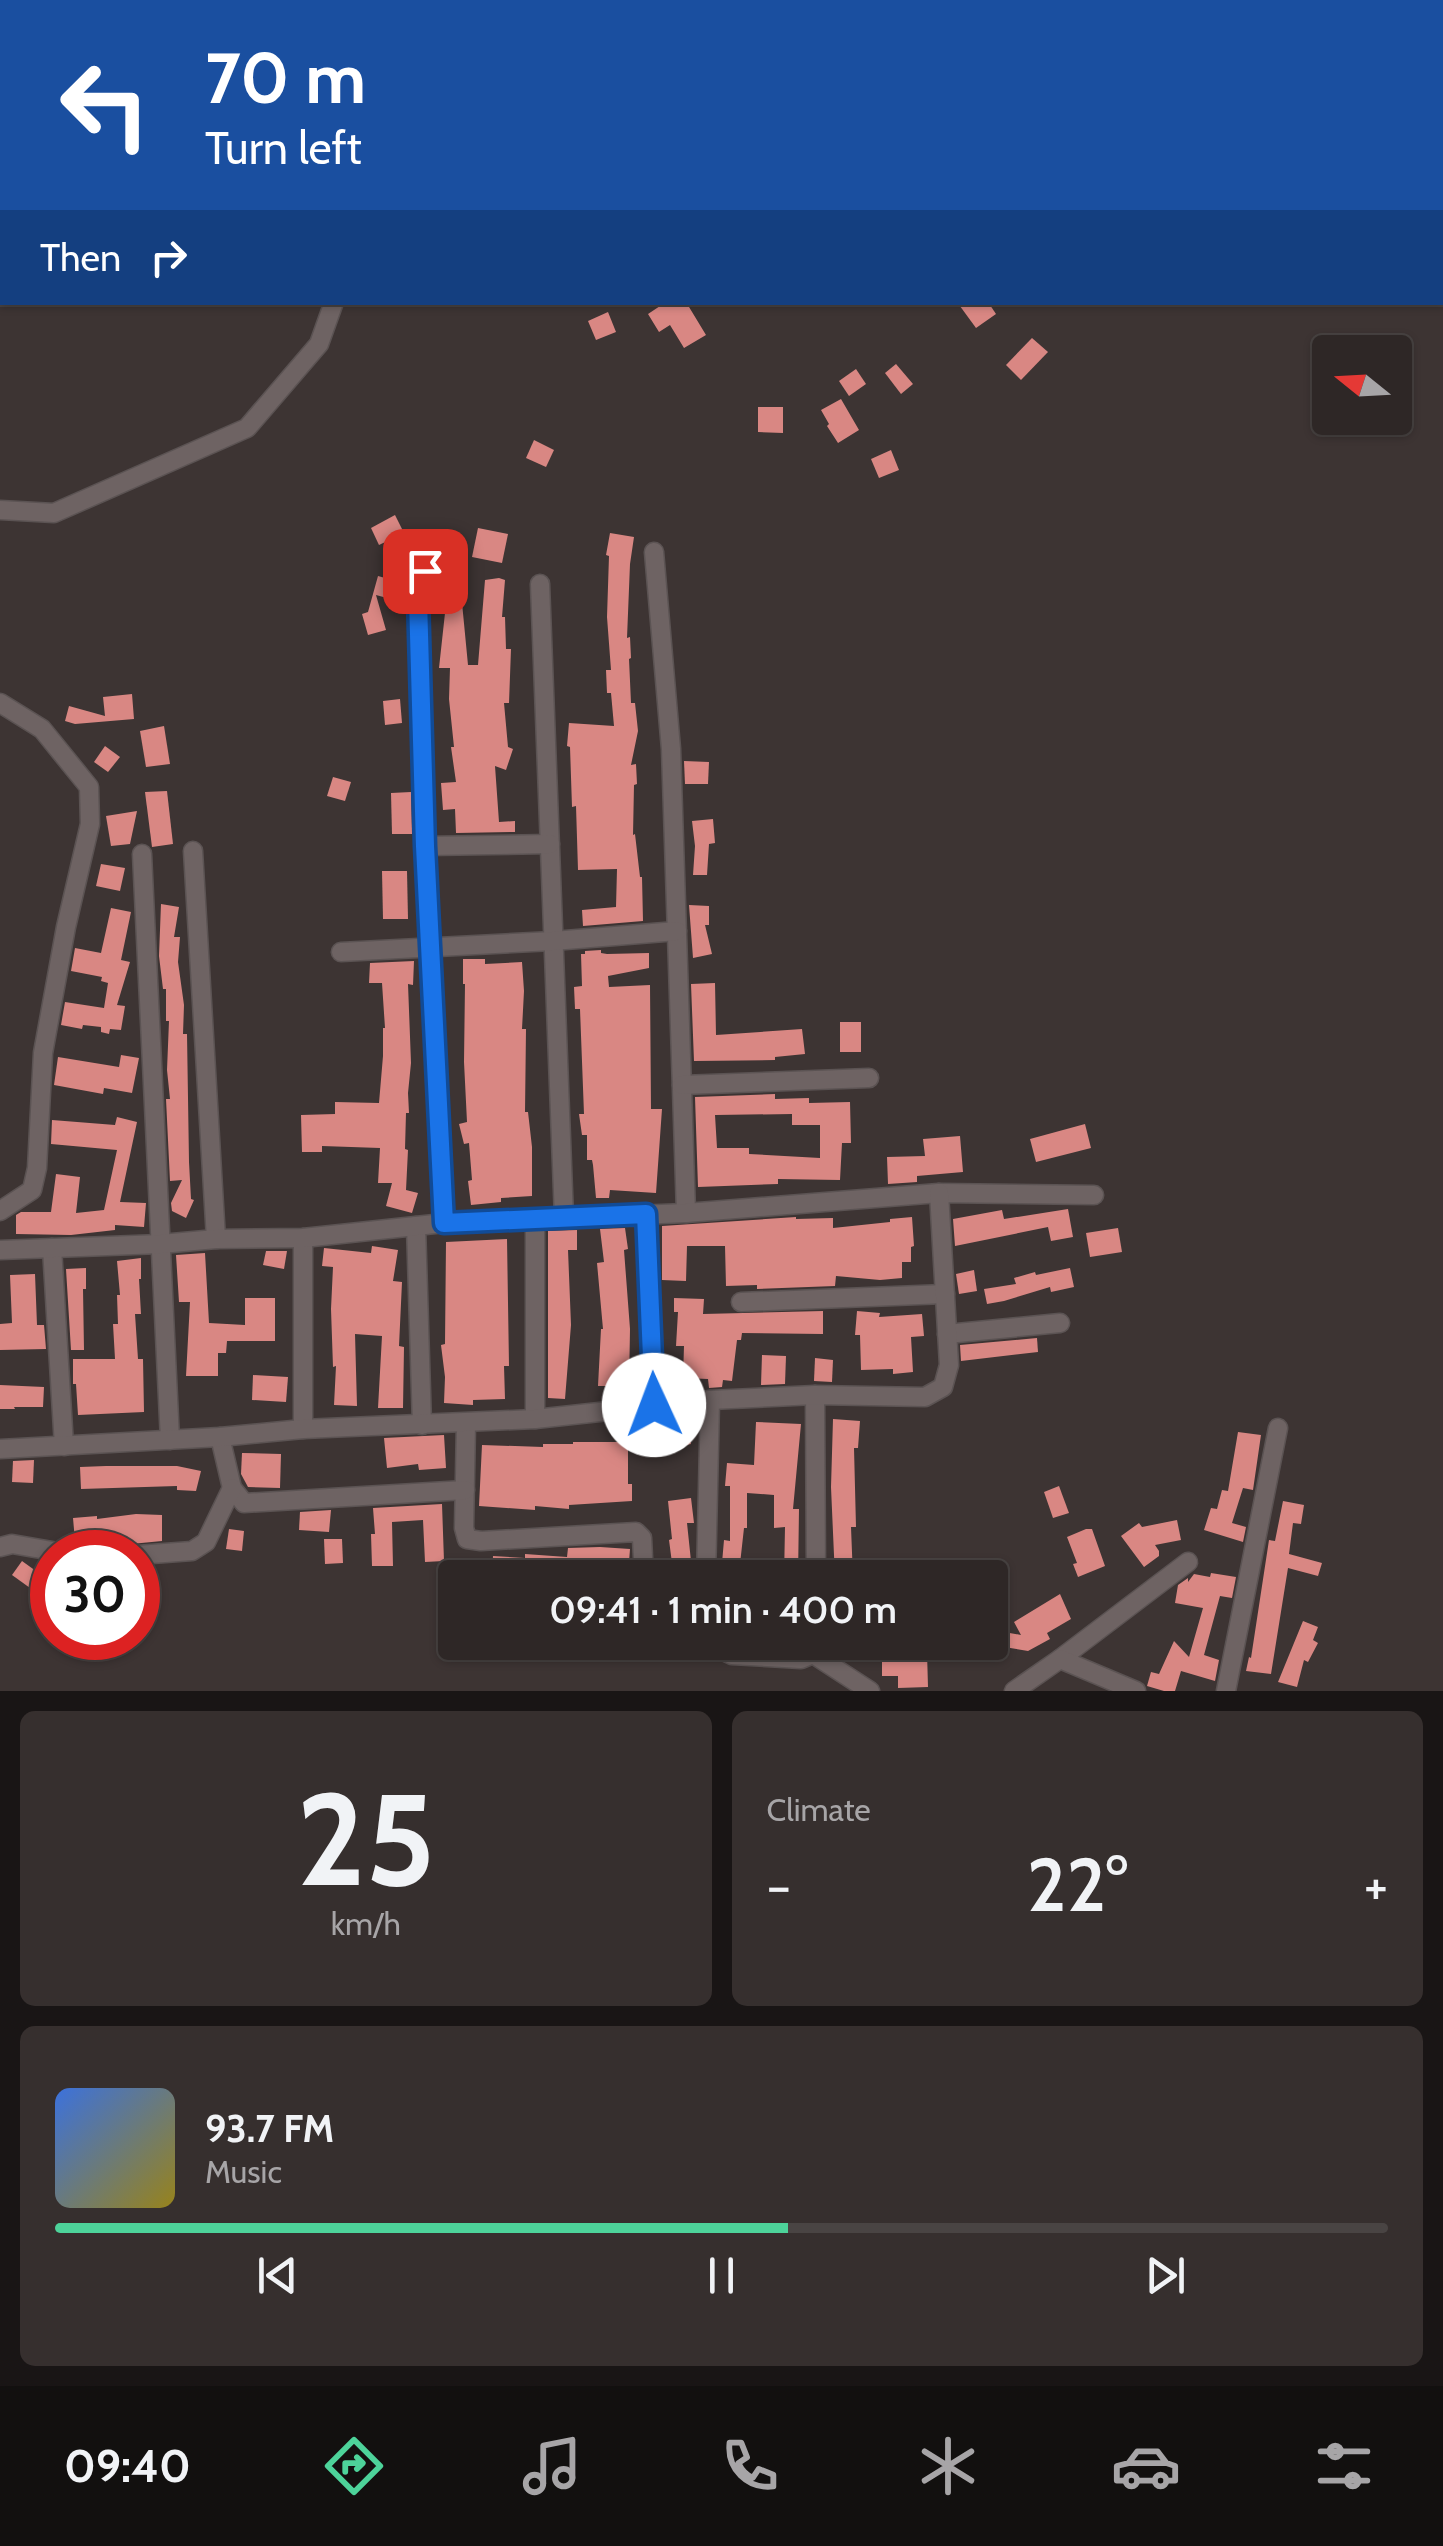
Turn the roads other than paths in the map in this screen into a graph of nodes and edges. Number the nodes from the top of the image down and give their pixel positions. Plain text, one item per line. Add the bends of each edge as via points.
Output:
1 (333, 305) edge
2 (0, 510) edge
3 (432, 542) dead end
4 (654, 552) dead end
5 (540, 584) dead end
6 (0, 703) edge
7 (550, 844) junction
8 (425, 846) junction
9 (192, 850) dead end
10 (142, 854) dead end
11 (677, 931) junction
12 (554, 940) junction
13 (430, 947) junction
14 (341, 952) dead end
15 (869, 1078) dead end
16 (682, 1085) junction
17 (940, 1192) junction
18 (1094, 1195) dead end
19 (0, 1211) edge
20 (686, 1213) junction
21 (646, 1214) junction
22 (564, 1218) junction
23 (535, 1219) junction
24 (444, 1223) junction
25 (416, 1226) junction
26 (304, 1238) junction
27 (216, 1239) junction
28 (161, 1244) junction
29 (52, 1248) junction
30 (0, 1250) edge
31 (945, 1294) junction
32 (741, 1302) dead end
33 (1060, 1324) dead end
34 (947, 1334) junction
35 (815, 1396) junction
36 (710, 1400) junction
37 (654, 1405) junction
38 (534, 1419) junction
39 (466, 1423) junction
40 (422, 1425) junction
41 (1278, 1428) dead end
42 (304, 1429) junction
43 (220, 1437) junction
44 (170, 1440) junction
45 (64, 1446) junction
46 (0, 1449) edge
47 (232, 1488) junction
48 (464, 1490) junction
49 (30, 1547) edge
50 (0, 1548) edge
51 (160, 1554) edge
52 (643, 1560) edge
53 (706, 1560) edge
54 (816, 1560) edge
55 (1188, 1562) dead end
56 (1060, 1659) junction
57 (830, 1660) edge
58 (870, 1691) edge
59 (1014, 1691) edge
60 (1136, 1691) edge
61 (1226, 1691) edge

1 - 2 street via 319,344 247,428 54,513
3 - 8 street via 418,599
4 - 11 street via 671,749
5 - 7 street
6 - 19 street via 42,729 89,787 90,824 43,1053 32,1190
7 - 8 street
7 - 12 street
8 - 13 street
9 - 27 street
10 - 28 street
11 - 12 street
11 - 16 street
12 - 13 street
12 - 22 street
13 - 14 street
13 - 24 street
15 - 16 street
16 - 20 street
17 - 18 street
17 - 20 street
17 - 31 street
20 - 21 street
21 - 22 street
21 - 37 street
22 - 23 street
23 - 24 street
23 - 38 street
24 - 25 street
25 - 26 street
25 - 40 street
26 - 27 street
26 - 42 street
27 - 28 street
28 - 29 street
28 - 44 street
29 - 30 street
29 - 45 street
31 - 32 street
31 - 34 street
33 - 34 street
34 - 35 street via 943,1388 924,1397
35 - 36 street
35 - 54 street
36 - 37 street
36 - 53 street
37 - 38 street
38 - 39 street
39 - 40 street
39 - 48 street
40 - 42 street
41 - 61 street
42 - 43 street
43 - 44 street
43 - 47 street
44 - 45 street
45 - 46 street
47 - 48 street via 244,1503
47 - 51 street via 206,1542 192,1552
48 - 52 street via 468,1538 636,1532
49 - 50 street
55 - 56 street
56 - 59 street
56 - 60 street
57 - 58 street

